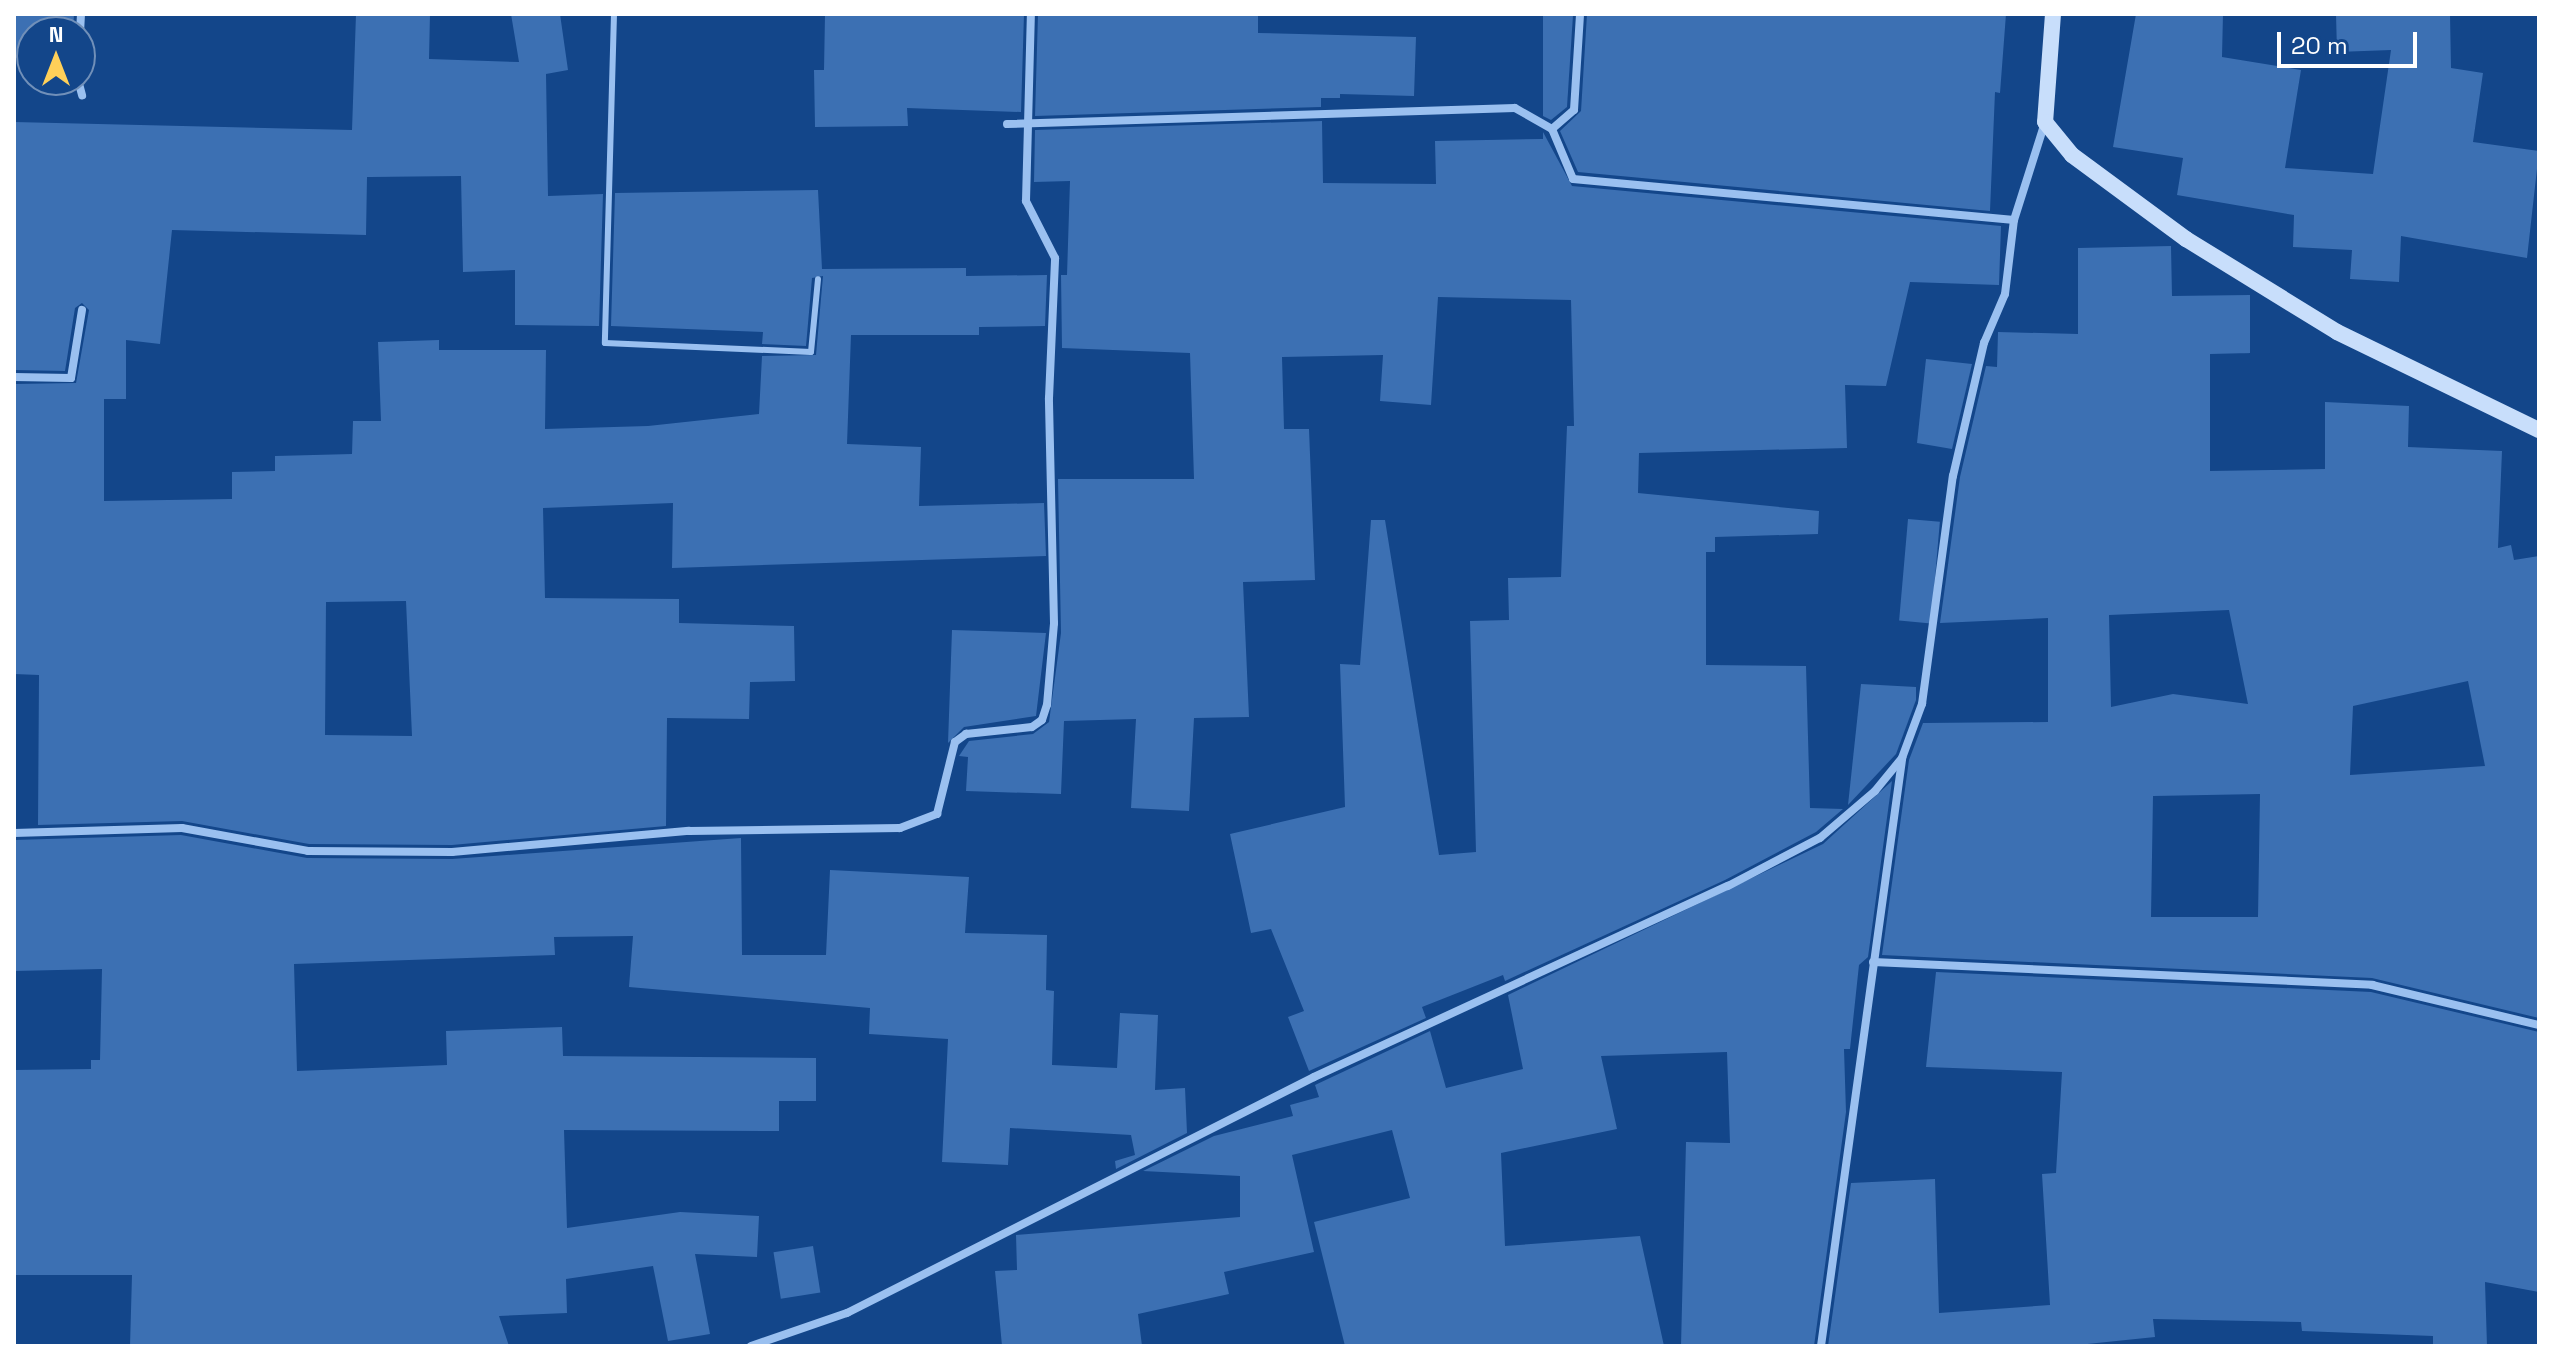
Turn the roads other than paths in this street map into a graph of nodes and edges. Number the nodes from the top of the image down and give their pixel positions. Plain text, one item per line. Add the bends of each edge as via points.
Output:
1 (614, 14) edge
2 (1031, 14) edge
3 (1580, 14) edge
4 (2053, 14) edge
5 (2045, 122) junction
6 (1025, 123) junction
7 (1007, 124) dead end
8 (1552, 129) junction
9 (2014, 220) junction
10 (818, 279) dead end
11 (82, 310) dead end
12 (14, 377) edge
13 (2539, 430) edge
14 (1902, 758) junction
15 (14, 833) edge
16 (1873, 962) junction
17 (2539, 1025) edge
18 (751, 1346) edge
19 (1821, 1346) edge

1 - 10 lane via 605,343 811,352
2 - 6 street
3 - 8 street via 1574,110
4 - 5 main road
5 - 9 street
5 - 13 main road via 2072,155 2186,239 2337,332
6 - 7 street
6 - 8 street via 1515,108
6 - 15 street via 1026,201 1055,258 1049,398 1054,623 1047,705 1042,720 1032,727 966,734 955,742 937,814 900,828 689,831 452,852 308,851 182,828
8 - 9 street via 1573,179
9 - 14 street via 2005,294 1984,343 1953,476 1922,704
11 - 12 street via 71,378
14 - 16 street
14 - 18 street via 1875,791 1820,838 1728,886 1314,1077 847,1313
16 - 17 street via 2372,985
16 - 19 street

